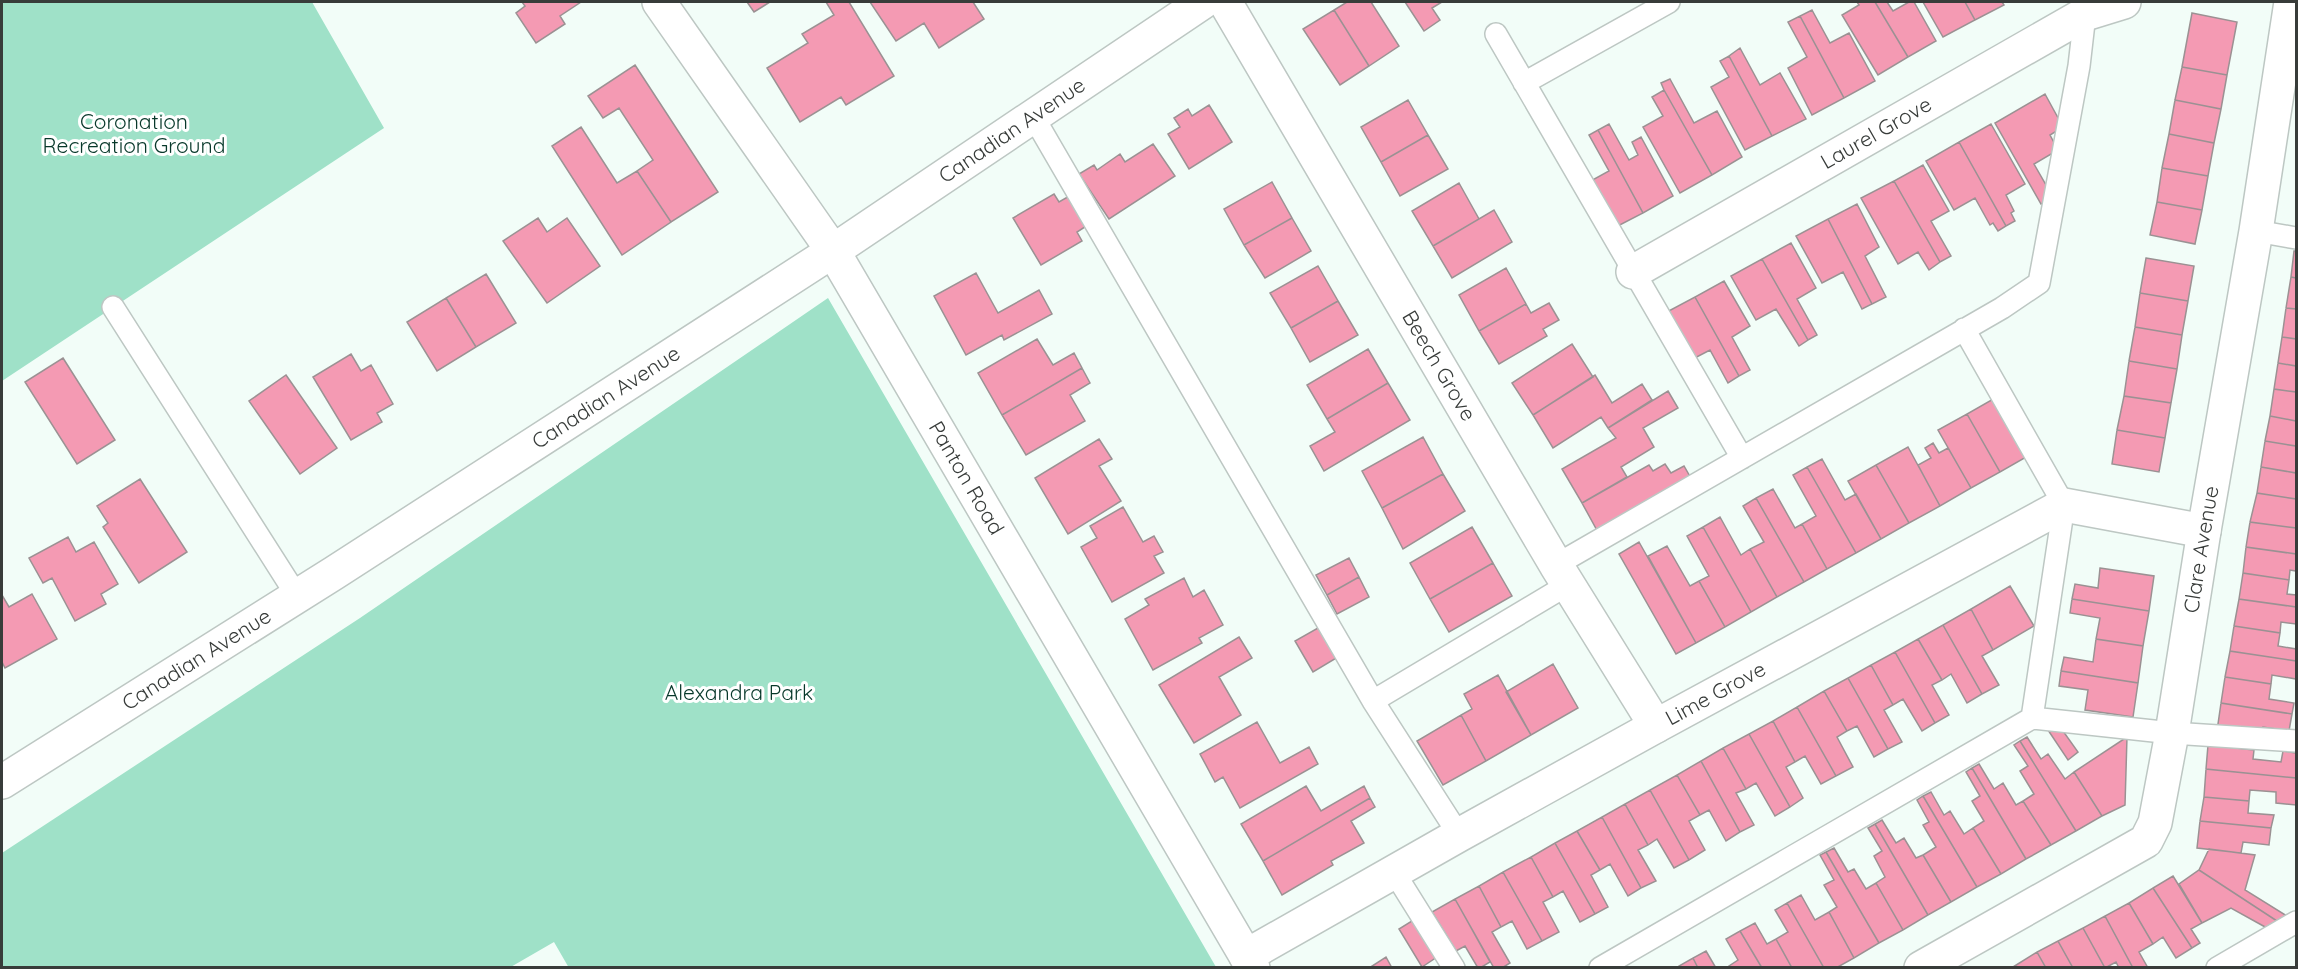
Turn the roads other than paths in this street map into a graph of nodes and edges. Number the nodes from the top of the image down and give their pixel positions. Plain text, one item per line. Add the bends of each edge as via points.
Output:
1 (659, 2) edge
2 (1203, 2) edge
3 (1225, 2) edge
4 (1669, 2) edge
5 (2124, 2) edge
6 (2291, 2) edge
7 (2082, 8) edge
8 (1496, 34) dead end
9 (1524, 83) junction
10 (1033, 117) junction
11 (2256, 231) junction
12 (2296, 238) edge
13 (833, 251) junction
14 (1633, 272) junction
15 (113, 307) dead end
16 (1964, 330) junction
17 (1742, 458) junction
18 (2064, 505) junction
19 (2204, 531) junction
20 (1563, 574) junction
21 (297, 596) junction
22 (1373, 701) junction
23 (2032, 718) junction
24 (1656, 726) junction
25 (2172, 733) junction
26 (2296, 741) edge
27 (2, 782) edge
28 (1459, 835) junction
29 (1394, 872) junction
30 (2296, 922) edge
31 (1250, 962) edge
32 (1454, 968) edge
33 (1600, 968) edge
34 (1920, 968) edge
35 (2217, 968) edge

1 - 13 street, Panton Road
2 - 10 street, Canadian Avenue
3 - 20 street, Beech Grove
4 - 9 lane
5 - 7 street, Laurel Grove
6 - 11 street, Clare Avenue
7 - 14 street, Laurel Grove
7 - 16 lane via 2079,66 2039,283
8 - 9 lane
9 - 14 lane
10 - 13 street, Canadian Avenue
10 - 22 lane
11 - 12 lane
11 - 19 street, Clare Avenue
13 - 21 street, Canadian Avenue
13 - 31 street, Panton Road
14 - 17 lane
15 - 21 lane
16 - 17 lane
16 - 18 lane
17 - 20 lane
18 - 19 street
18 - 23 lane
18 - 24 street, Lime Grove
19 - 25 street, Clare Avenue
20 - 22 lane
20 - 24 street, Beech Grove
21 - 27 street, Canadian Avenue
22 - 28 lane
23 - 25 lane
23 - 33 lane
24 - 28 street, Lime Grove
25 - 26 lane
25 - 34 street, Clare Avenue via 2155,823 2145,841
28 - 29 street, Lime Grove
29 - 31 street, Lime Grove
29 - 32 lane
30 - 35 lane

